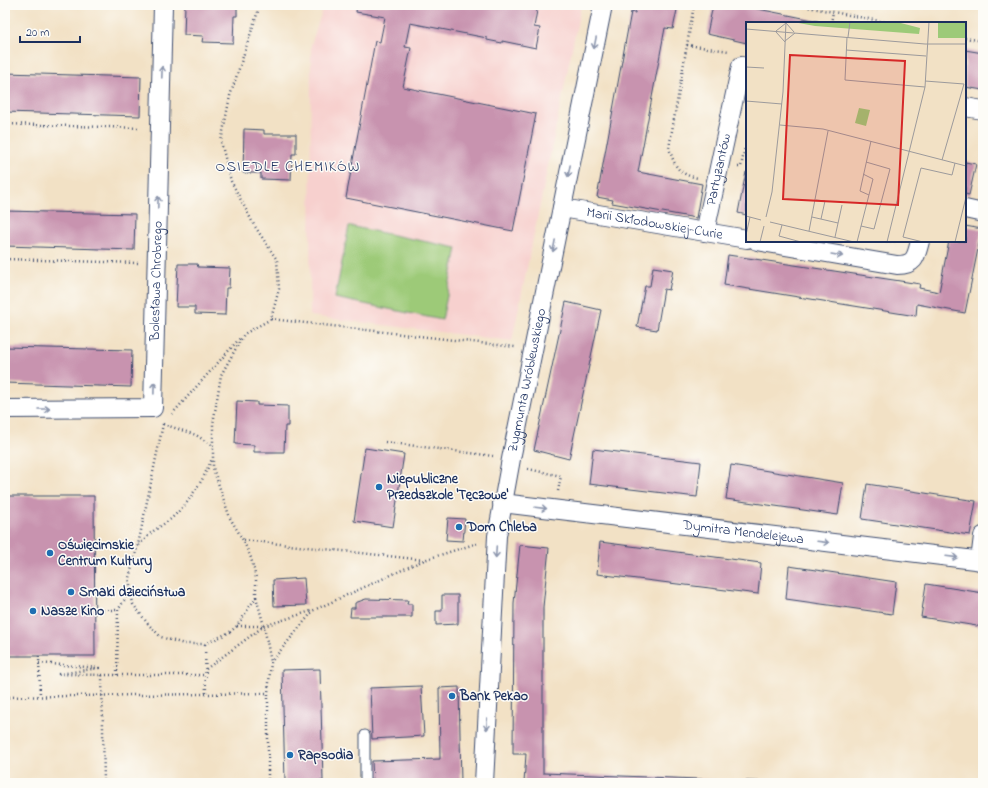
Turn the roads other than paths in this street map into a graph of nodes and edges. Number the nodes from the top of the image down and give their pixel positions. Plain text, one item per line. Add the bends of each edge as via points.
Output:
1 (164, 5) edge
2 (603, 5) edge
3 (746, 67) edge
4 (966, 107) edge
5 (983, 110) edge
6 (562, 208) junction
7 (966, 209) edge
8 (983, 213) edge
9 (705, 232) junction
10 (746, 239) edge
11 (771, 242) edge
12 (920, 242) edge
13 (785, 243) edge
14 (5, 409) edge
15 (502, 503) junction
16 (983, 536) edge
17 (981, 561) edge
18 (365, 735) dead end
19 (365, 783) edge
20 (484, 783) edge

14 -> 1 street, Bolesława Chrobrego via 153,408
2 -> 6 street, Zygmunta Wróblewskiego
3 - 9 street, Partyzantów via 741,66
4 - 5 street
6 - 9 street, Marii Skłodowskiej-Curie
6 -> 15 street, Zygmunta Wróblewskiego
7 - 8 street
9 - 10 street, Marii Skłodowskiej-Curie
11 - 13 street
13 -> 12 street via 906,265 913,261
15 -> 17 street, Dymitra Mendelejewa
15 -> 20 street, Zygmunta Wróblewskiego via 497,536
16 - 17 street
18 - 19 lane

